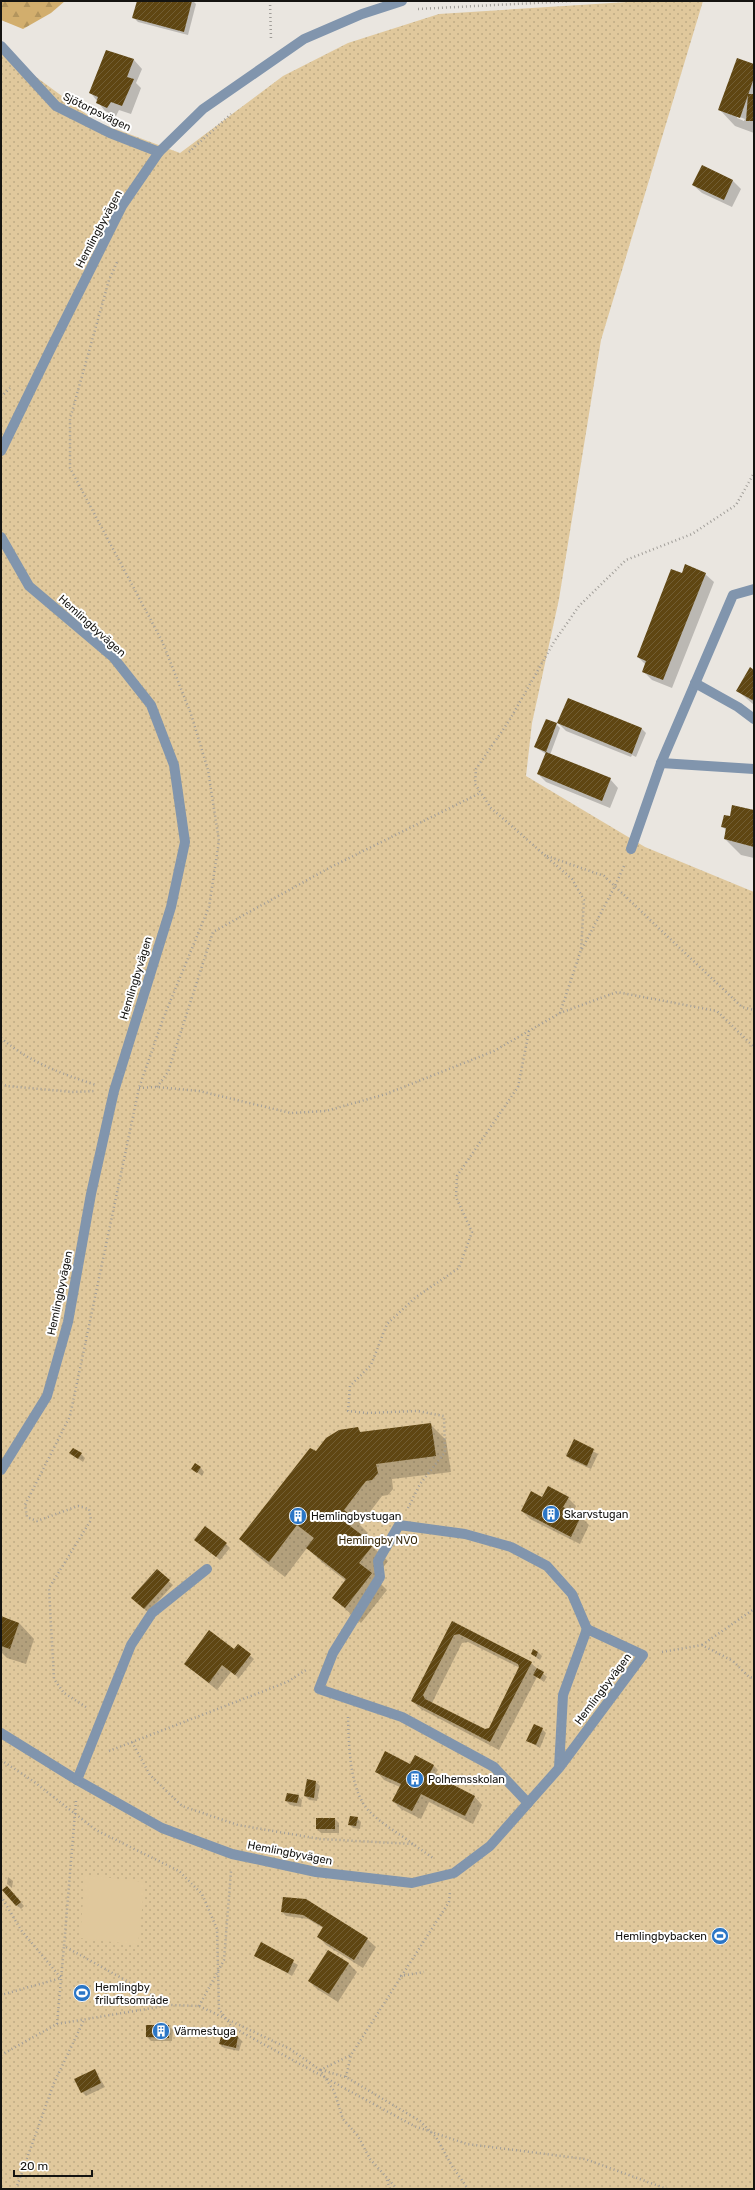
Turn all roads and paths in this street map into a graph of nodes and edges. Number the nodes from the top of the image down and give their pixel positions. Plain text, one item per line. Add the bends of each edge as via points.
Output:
1 (270, 1) edge
2 (402, 1) edge
3 (574, 1) edge
4 (417, 9) dead end
5 (1, 46) edge
6 (271, 61) junction
7 (233, 113) dead end
8 (159, 152) junction
9 (186, 154) dead end
10 (118, 259) dead end
11 (1, 451) edge
12 (754, 473) edge
13 (1, 537) edge
14 (754, 589) edge
15 (695, 683) junction
16 (754, 719) edge
17 (661, 763) junction
18 (754, 770) edge
19 (480, 792) junction
20 (631, 849) joint
21 (545, 855) junction
22 (615, 886) junction
23 (581, 950) junction
24 (754, 1010) edge
25 (560, 1013) junction
26 (529, 1030) junction
27 (1, 1038) edge
28 (754, 1047) edge
29 (1, 1084) edge
30 (114, 1091) junction
31 (1, 1470) edge
32 (399, 1525) junction
33 (207, 1569) dead end
34 (754, 1609) edge
35 (587, 1629) junction
36 (702, 1645) junction
37 (643, 1655) junction
38 (307, 1670) dead end
39 (754, 1678) edge
40 (347, 1699) junction
41 (102, 1717) junction
42 (1, 1733) edge
43 (132, 1742) junction
44 (105, 1752) dead end
45 (1, 1760) edge
46 (559, 1768) junction
47 (77, 1780) junction
48 (528, 1803) junction
49 (75, 1813) junction
50 (413, 1844) junction
51 (232, 1854) junction
52 (454, 1873) junction
53 (1, 1896) edge
54 (64, 1946) junction
55 (218, 1972) junction
56 (424, 1972) dead end
57 (400, 1976) junction
58 (61, 1978) junction
59 (1, 1995) edge
60 (170, 2005) junction
61 (199, 2006) junction
62 (226, 2019) junction
63 (84, 2020) junction
64 (57, 2024) junction
65 (1, 2055) edge
66 (351, 2055) junction
67 (320, 2070) junction
68 (346, 2077) junction
69 (326, 2078) junction
70 (430, 2131) junction
71 (387, 2179) junction
72 (16, 2189) edge
73 (390, 2189) edge
74 (397, 2189) edge
75 (468, 2189) edge
76 (667, 2189) edge

1 - 6 path
2 - 6 street, Hemlingbyvägen via 362,14 304,39
3 - 4 path
5 - 8 street, Sjötorpsvägen via 56,106 110,133
6 - 8 street, Hemlingbyvägen via 202,109
7 - 9 path
8 - 11 street, Hemlingbyvägen via 122,206
10 - 41 path via 109,280 70,419 70,468 162,641 174,670 208,770 218,841 209,907 163,1019 139,1088 70,1416 25,1504 27,1517 38,1521 78,1506 89,1509 91,1520 49,1588 54,1679 64,1693
12 - 19 path via 736,505 692,534 626,560 579,606 554,642 509,721 476,770 475,784
13 - 30 street, Hemlingbyvägen via 29,586 113,657 151,706 174,765 185,842 171,907
14 - 15 street via 733,594
15 - 16 street
15 - 17 street
17 - 18 street
17 - 20 street
19 - 21 path via 491,808
19 - 26 path via 329,868 213,932 168,1072 157,1087 199,1091 291,1113 326,1111 386,1094 494,1051
20 - 22 path
21 - 22 path via 604,876
21 - 23 path via 572,879 584,900
22 - 23 path
22 - 24 path via 742,1007
23 - 25 path
25 - 26 path
25 - 28 path via 617,992 717,1011
26 - 32 path via 518,1087 457,1176 456,1197 472,1232 460,1268 416,1297 387,1324 371,1365 350,1386 348,1411 418,1411 444,1416 445,1452 420,1484
27 - 30 path via 18,1052 63,1074
29 - 30 path via 73,1092
30 - 31 street, Hemlingbyvägen via 91,1194 68,1322 47,1396
32 - 35 street via 465,1534 511,1546 547,1566 572,1594
32 - 40 street via 378,1561 380,1577 333,1653 319,1689
33 - 41 street via 152,1613 131,1645
34 - 36 path
35 - 37 street, Hemlingbyvägen
35 - 46 street, Hemlingbyvägen via 563,1695
36 - 37 path
36 - 39 path via 733,1661 749,1677
37 - 46 street, Hemlingbyvägen
38 - 43 path via 287,1682
40 - 48 street via 402,1717 494,1767
40 - 50 path via 349,1760 358,1792 371,1814
41 - 47 street
42 - 47 street, Hemlingbyvägen
43 - 44 path
43 - 50 path via 150,1775 182,1806 238,1825 306,1836
45 - 49 path
46 - 48 street, Hemlingbyvägen
47 - 49 path
47 - 51 street, Hemlingbyvägen via 162,1828
48 - 52 street, Hemlingbyvägen via 490,1846
49 - 54 path
49 - 55 path via 96,1830 179,1871 202,1894 216,1929
50 - 52 path
51 - 52 street, Hemlingbyvägen via 316,1872 412,1883
51 - 55 path via 224,1960
52 - 57 path via 449,1902
53 - 58 path via 20,1930
54 - 58 path
54 - 60 path
55 - 61 path
55 - 62 path via 219,2009
56 - 57 path
57 - 66 path
58 - 59 path
58 - 64 path
60 - 61 path
60 - 63 path
61 - 62 path
62 - 67 path via 290,2049
62 - 69 path via 232,2027
63 - 64 path
63 - 72 path via 54,2083
64 - 65 path
66 - 67 path
66 - 68 path
67 - 68 path
67 - 69 path
68 - 70 path via 420,2121
69 - 70 path via 414,2126
69 - 71 path via 334,2091 343,2119 358,2136 370,2159
70 - 75 path
70 - 76 path via 467,2144 585,2159
71 - 73 path
71 - 74 path

